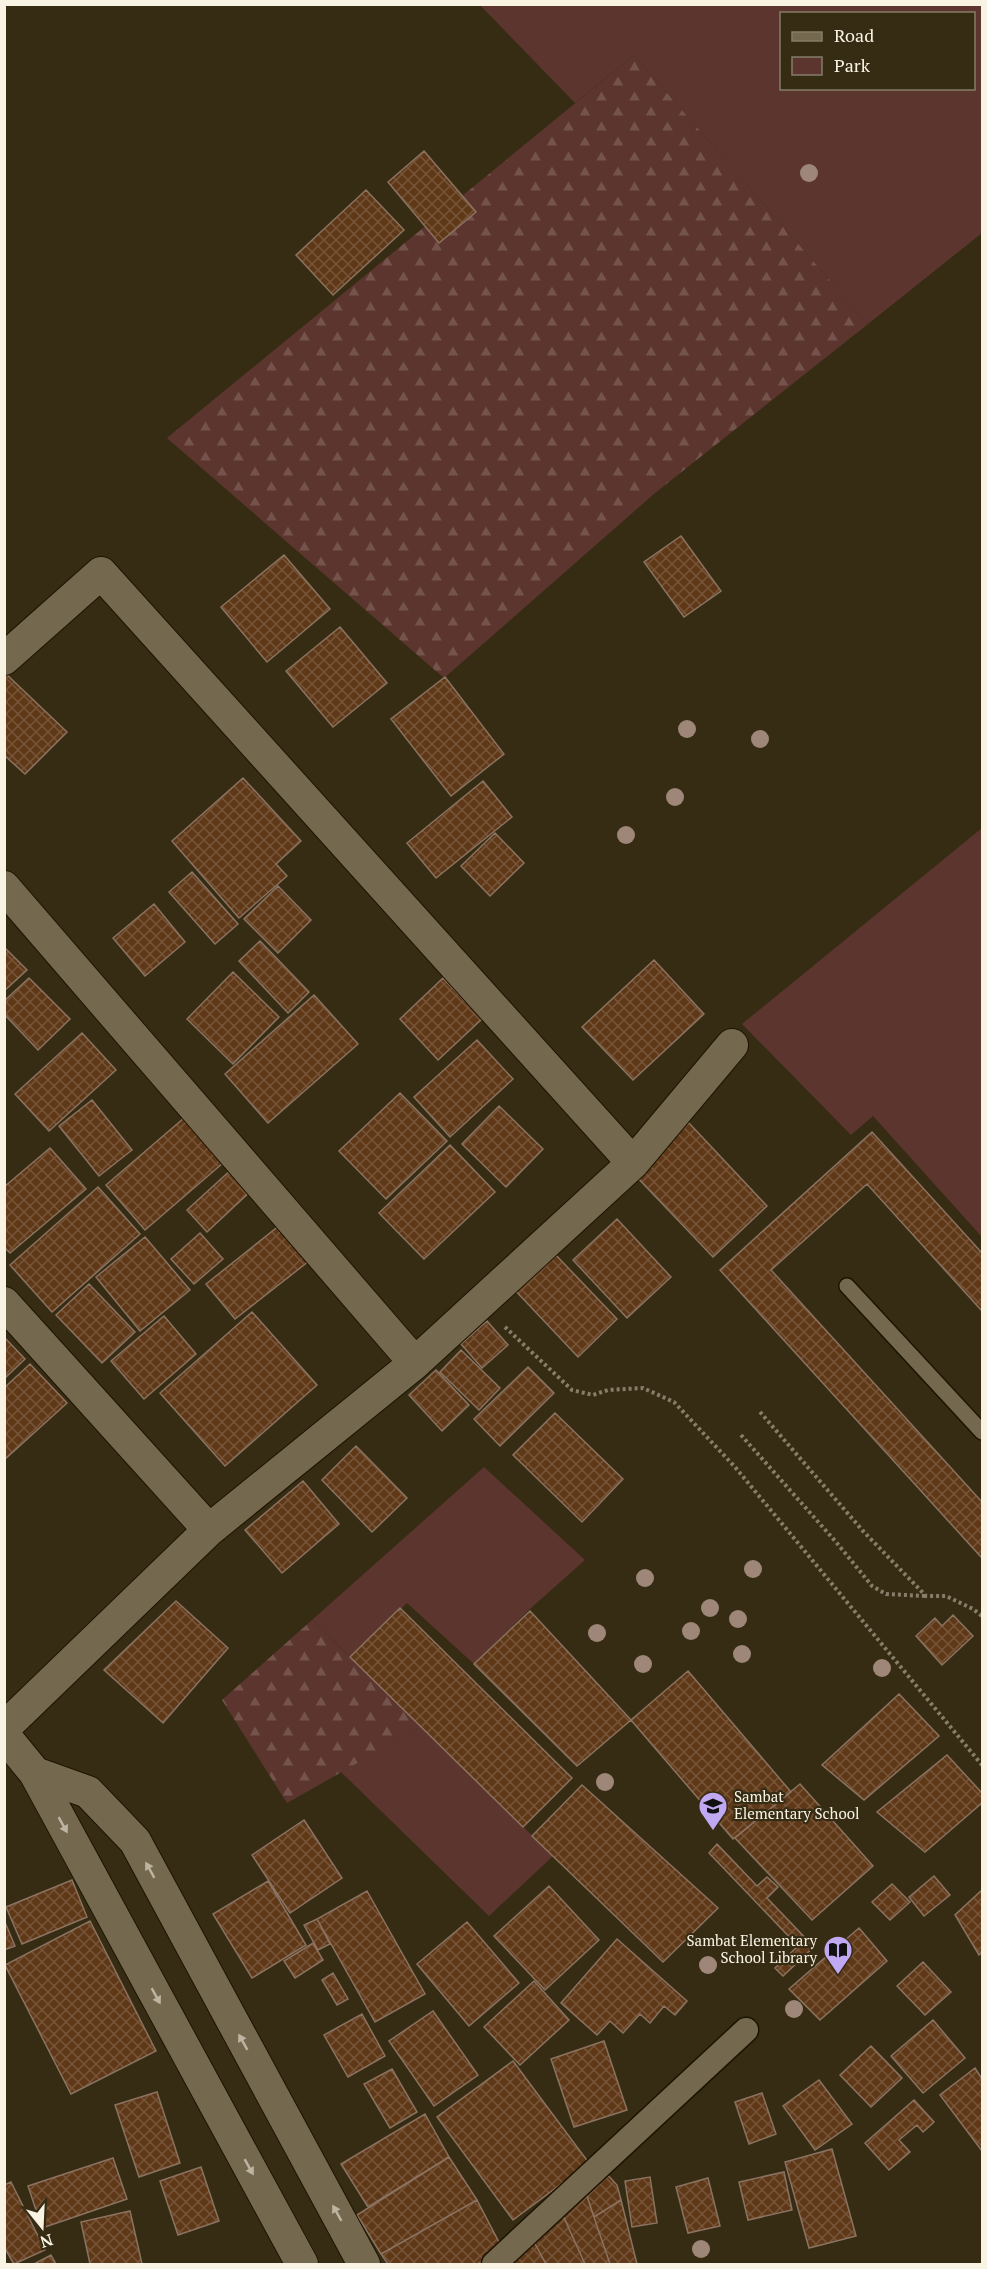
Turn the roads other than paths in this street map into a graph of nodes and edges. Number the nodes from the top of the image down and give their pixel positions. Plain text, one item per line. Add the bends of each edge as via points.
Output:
1 (4, 658) edge
2 (4, 887) edge
3 (732, 1045) dead end
4 (633, 1163) junction
5 (847, 1286) dead end
6 (4, 1303) edge
7 (415, 1364) junction
8 (982, 1432) edge
9 (209, 1530) junction
10 (4, 1728) edge
11 (4, 1735) edge
12 (35, 1773) junction
13 (746, 2030) dead end
14 (302, 2265) edge
15 (364, 2265) edge
16 (494, 2265) edge

1 - 4 street via 100,573
2 - 7 street
3 - 4 street
4 - 7 street
5 - 8 lane
6 - 9 street
7 - 9 street
9 - 10 street
11 - 12 street
12 -> 14 street
15 -> 12 street via 135,1841 88,1792
13 - 16 street

